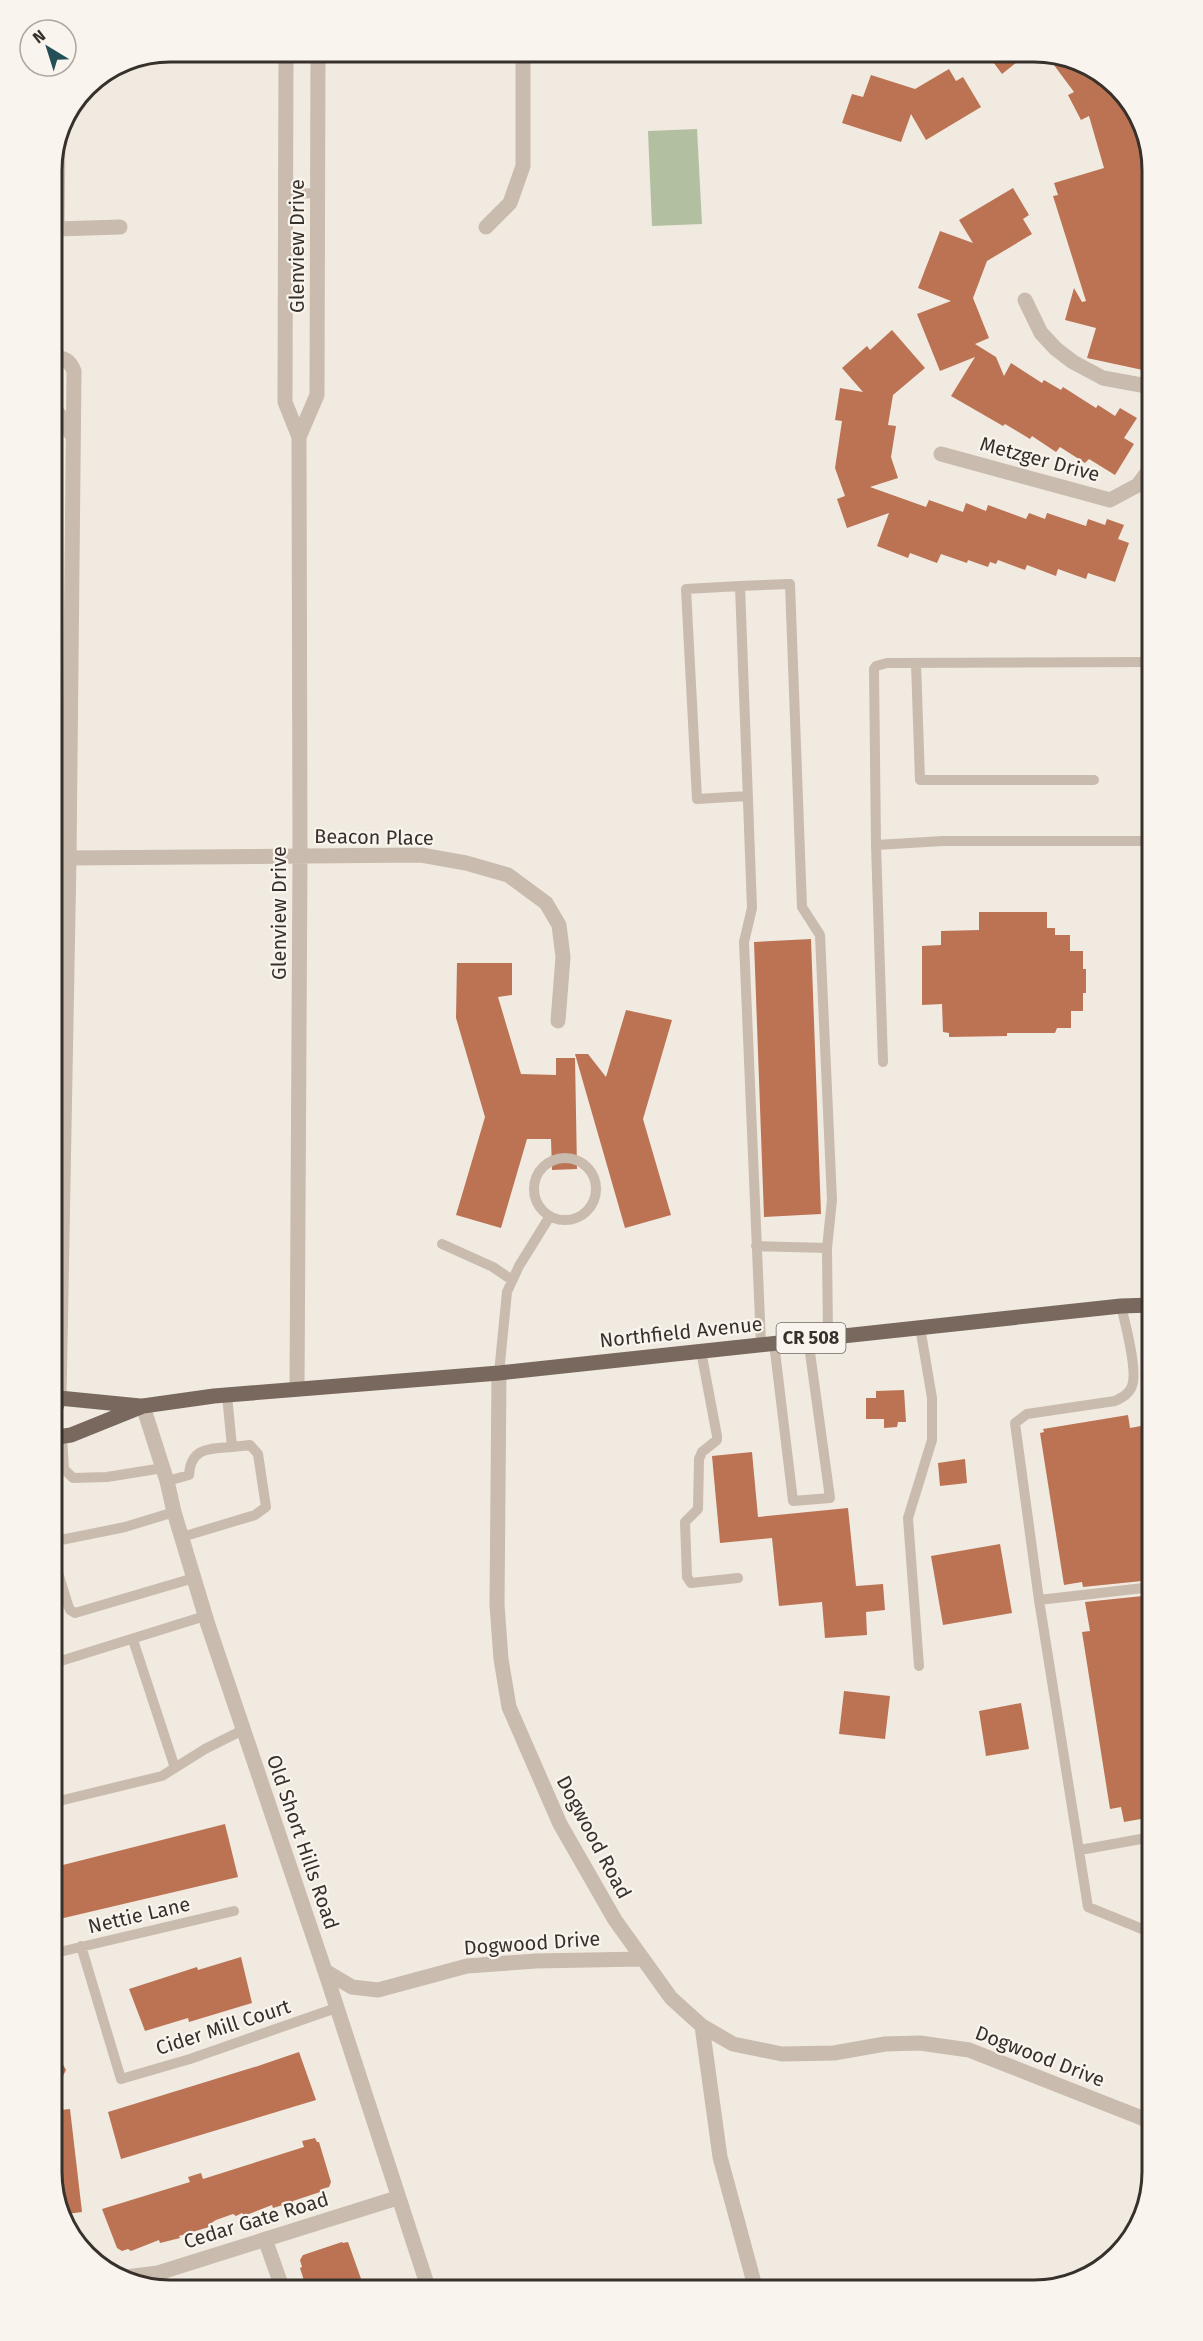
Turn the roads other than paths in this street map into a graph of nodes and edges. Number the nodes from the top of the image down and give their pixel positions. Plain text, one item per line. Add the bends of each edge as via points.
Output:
1 (286, 62) edge
2 (318, 62) edge
3 (523, 62) edge
4 (318, 193) junction
5 (285, 194) junction
6 (120, 227) dead end
7 (486, 227) dead end
8 (62, 229) edge
9 (1025, 300) dead end
10 (62, 359) edge
11 (1142, 385) edge
12 (62, 417) edge
13 (72, 435) junction
14 (299, 437) junction
15 (941, 454) dead end
16 (1142, 480) edge
17 (740, 586) junction
18 (1142, 662) edge
19 (916, 663) junction
20 (1094, 780) dead end
21 (748, 796) junction
22 (1142, 841) edge
23 (876, 844) junction
24 (300, 856) junction
25 (69, 858) junction
26 (558, 1021) dead end
27 (883, 1062) dead end
28 (62, 1080) edge
29 (550, 1216) junction
30 (442, 1244) dead end
31 (756, 1246) junction
32 (827, 1248) junction
33 (512, 1281) junction
34 (1142, 1305) edge
35 (1121, 1306) junction
36 (920, 1327) junction
37 (828, 1336) junction
38 (808, 1338) junction
39 (767, 1343) junction
40 (701, 1351) junction
41 (499, 1373) junction
42 (297, 1389) junction
43 (221, 1395) junction
44 (62, 1399) edge
45 (143, 1406) junction
46 (62, 1436) edge
47 (232, 1447) junction
48 (62, 1460) edge
49 (165, 1474) junction
50 (174, 1512) junction
51 (182, 1537) junction
52 (62, 1540) edge
53 (194, 1578) junction
54 (738, 1578) dead end
55 (62, 1586) edge
56 (1142, 1588) edge
57 (1039, 1600) junction
58 (205, 1616) junction
59 (133, 1640) junction
60 (62, 1661) edge
61 (919, 1666) dead end
62 (243, 1730) junction
63 (175, 1768) junction
64 (62, 1800) edge
65 (1142, 1840) edge
66 (1080, 1850) junction
67 (234, 1911) dead end
68 (1142, 1929) edge
69 (81, 1946) junction
70 (62, 1951) edge
71 (642, 1959) junction
72 (325, 1971) junction
73 (336, 2008) junction
74 (702, 2026) junction
75 (1142, 2118) edge
76 (397, 2198) junction
77 (265, 2239) junction
78 (143, 2276) edge
79 (279, 2279) edge
80 (425, 2279) edge
81 (753, 2280) edge

1 - 5 street, Glenview Drive
2 - 4 street, Glenview Drive
3 - 7 street via 523,166 510,203
4 - 5 lane
4 - 14 street, Glenview Drive via 318,395
5 - 14 street, Glenview Drive via 285,402
6 - 8 street
9 - 11 street via 1041,333 1073,362 1103,378
10 - 13 street via 71,363 74,371
12 - 13 street
13 - 25 street
14 - 24 street, Glenview Drive
15 - 16 street, Metzger Drive via 1110,500
17 - 21 lane
17 - 21 lane via 686,589 697,799
17 - 32 lane via 790,584 802,907 820,934 832,1200
18 - 19 lane
19 - 20 lane via 920,780
19 - 23 lane via 887,663 874,669
21 - 31 lane via 752,908 744,942
22 - 23 lane
23 - 27 lane
24 - 25 street, Beacon Place
24 - 26 street, Beacon Place via 421,855 508,875 546,903 559,925 563,957
24 - 42 street, Glenview Drive
25 - 28 street
29 - 29 lane via 580,1216 593,1201 595,1181 576,1159 555,1159 539,1171 536,1201
29 - 33 lane
30 - 33 lane via 493,1267
31 - 32 lane
31 - 39 lane
32 - 37 lane
33 - 41 lane via 507,1292
34 - 35 main road, Northfield Avenue / CR 508
35 - 36 main road, Northfield Avenue / CR 508
35 - 57 lane via 1134,1384 1126,1395 1115,1401 1027,1414 1015,1423
36 - 37 main road, Northfield Avenue / CR 508
36 - 61 lane via 932,1398 932,1440 908,1518
37 - 38 main road, Northfield Avenue / CR 508
38 - 39 main road, Northfield Avenue / CR 508
38 - 39 lane via 830,1498 794,1502
39 - 40 main road, Northfield Avenue / CR 508
40 - 41 main road, Northfield Avenue / CR 508
40 - 54 lane via 717,1436 699,1455 698,1509 686,1522 687,1577 691,1582
41 - 42 main road, Northfield Avenue / CR 508
41 - 71 street, Dogwood Road via 497,1605 509,1707 560,1824
42 - 43 main road, Northfield Avenue / CR 508
43 - 45 main road, CR 508
43 - 47 lane
44 - 45 main road, CR 508
45 - 46 main road, CR 508
45 - 49 street, Old Short Hills Road
47 - 49 lane via 204,1449 193,1461 189,1475
47 - 51 lane via 250,1445 258,1454 266,1507 255,1515
48 - 49 lane via 64,1469 73,1478
49 - 50 street, Old Short Hills Road
50 - 51 street, Old Short Hills Road
50 - 52 lane
51 - 53 street, Old Short Hills Road
53 - 55 lane via 75,1613 70,1610
53 - 58 street, Old Short Hills Road
56 - 57 lane
57 - 66 lane
58 - 59 lane
58 - 62 street, Old Short Hills Road
59 - 60 lane
59 - 63 lane
62 - 63 lane
62 - 72 street, Old Short Hills Road
63 - 64 lane via 162,1776
65 - 66 lane
66 - 68 lane via 1088,1907
67 - 69 lane, Nettie Lane
69 - 70 lane, Nettie Lane
69 - 73 lane, Cider Mill Court via 121,2079
71 - 72 street, Dogwood Drive via 467,1966 378,1990 352,1987
71 - 74 street, Dogwood Road via 671,1998
72 - 73 street, Old Short Hills Road
73 - 76 street, Old Short Hills Road
74 - 75 street, Dogwood Drive via 733,2044 782,2054 834,2053 885,2044 920,2043 969,2050
74 - 81 street via 720,2157
76 - 77 street, Cedar Gate Road
76 - 80 street, Old Short Hills Road
77 - 78 street, Cedar Gate Road
77 - 79 street

